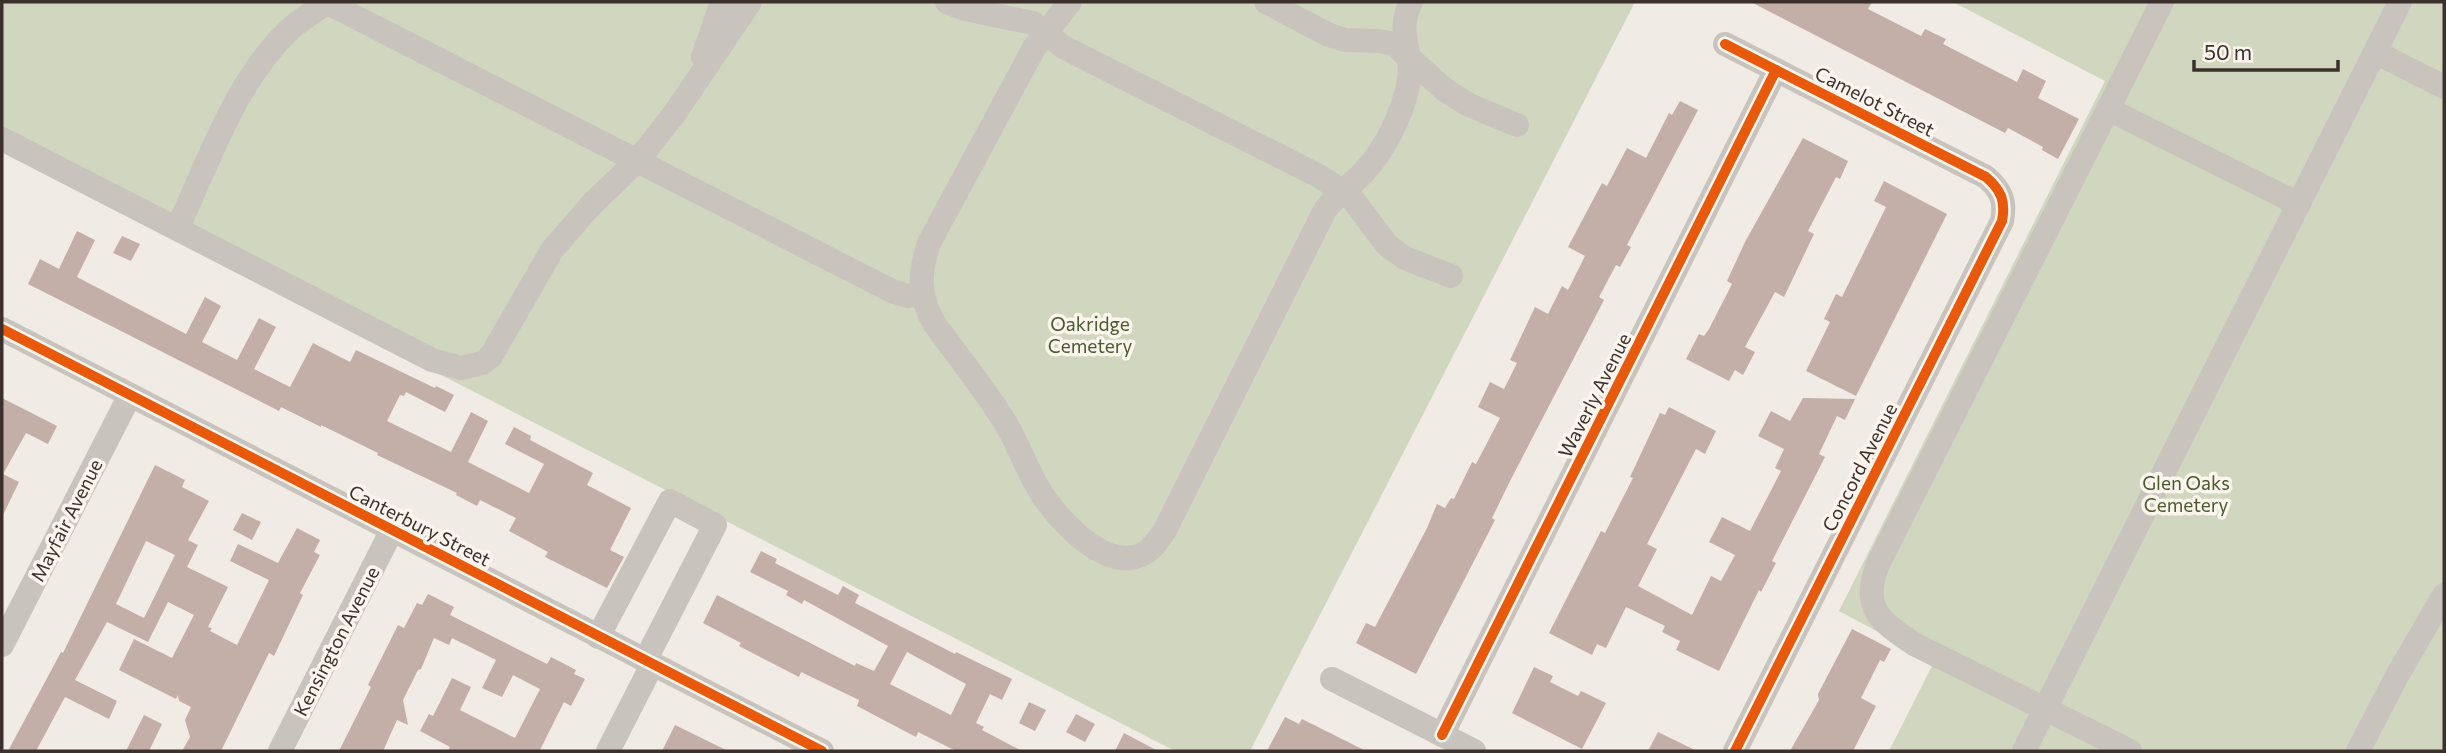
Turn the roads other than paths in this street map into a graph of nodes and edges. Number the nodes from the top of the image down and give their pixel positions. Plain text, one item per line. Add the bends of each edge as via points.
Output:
1 (327, 2) edge
2 (722, 2) edge
3 (750, 2) edge
4 (947, 2) edge
5 (1070, 2) edge
6 (1266, 2) edge
7 (1411, 2) edge
8 (2162, 2) edge
9 (2400, 2) edge
10 (1046, 33) junction
11 (1725, 44) dead end
12 (2375, 52) junction
13 (1409, 57) junction
14 (1776, 70) junction
15 (694, 84) junction
16 (2444, 87) edge
17 (2108, 109) junction
18 (1517, 125) dead end
19 (2, 139) edge
20 (638, 160) junction
21 (1343, 190) junction
22 (2003, 196) joint
23 (2299, 204) junction
24 (178, 227) junction
25 (1451, 276) dead end
26 (921, 293) junction
27 (2, 329) edge
28 (130, 396) junction
29 (392, 530) junction
30 (2444, 595) edge
31 (598, 637) junction
32 (2, 645) edge
33 (648, 663) junction
34 (1332, 679) dead end
35 (2045, 709) junction
36 (1442, 735) junction
37 (280, 751) edge
38 (608, 751) edge
39 (822, 751) edge
40 (1474, 751) edge
41 (1735, 751) edge
42 (2024, 751) edge
43 (2130, 751) edge
44 (2358, 751) edge

1 - 20 street
1 - 24 street via 289,30 257,68
2 - 15 street
3 - 15 street
4 - 10 street via 1025,20
5 - 10 street
6 - 13 street via 1329,35 1394,44
7 - 13 street via 1403,31
8 - 17 street
9 - 12 street
10 - 21 street via 1063,47
10 - 26 street via 929,243 922,263
11 - 14 street, Camelot Street
12 - 16 street
12 - 23 street
13 - 18 street via 1445,90
13 - 21 street via 1409,79 1395,126 1364,172
14 - 22 street, Camelot Street via 1986,177
14 - 36 street, Waverly Avenue
15 - 20 street
17 - 23 street
17 - 35 street via 1878,564 1872,589 1874,610 1894,631
19 - 24 street
20 - 24 street via 552,250 491,356 461,368 432,360
20 - 26 street via 900,295
21 - 25 street via 1387,245 1405,258
21 - 26 street via 1316,225 1165,530 1144,554 1132,557 1118,557 1089,544 1055,513 1004,420 934,323
22 - 41 street, Concord Avenue via 2002,221
23 - 35 street
27 - 28 street, Canterbury Street
28 - 29 street, Canterbury Street
28 - 32 street, Mayfair Avenue
29 - 31 street, Canterbury Street
29 - 37 street, Kensington Avenue
30 - 44 street
31 - 33 street, Canterbury Street
31 - 33 street via 670,501 715,525
33 - 38 street
33 - 39 street, Canterbury Street
34 - 36 street
35 - 42 street
35 - 43 street
36 - 40 street

